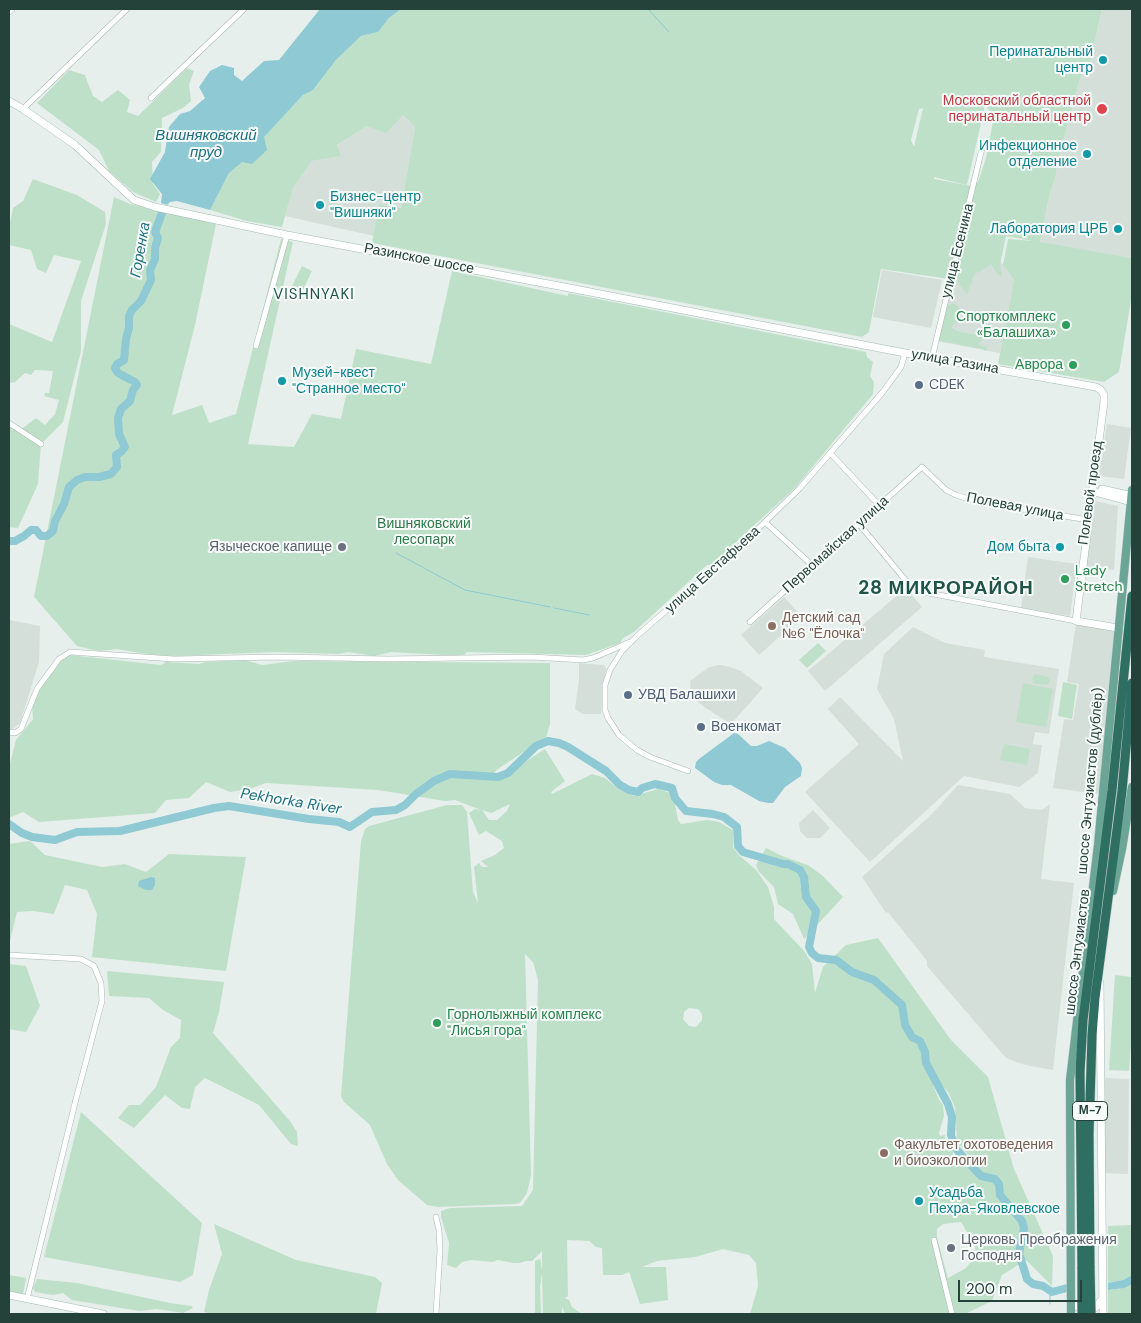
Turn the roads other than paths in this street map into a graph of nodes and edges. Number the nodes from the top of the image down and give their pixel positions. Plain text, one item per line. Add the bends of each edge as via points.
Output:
1 (127, 9) edge
2 (244, 9) edge
3 (151, 98) dead end
4 (9, 101) edge
5 (23, 109) junction
6 (984, 144) dead end
7 (287, 235) junction
8 (862, 345) joint
9 (256, 346) dead end
10 (905, 353) junction
11 (932, 358) junction
12 (1104, 395) joint
13 (9, 423) edge
14 (41, 444) dead end
15 (831, 454) junction
16 (922, 467) joint
17 (1092, 489) junction
18 (1132, 497) edge
19 (879, 505) junction
20 (1088, 520) junction
21 (766, 523) junction
22 (859, 524) junction
23 (1132, 564) edge
24 (813, 566) junction
25 (1124, 574) junction
26 (1132, 596) edge
27 (1076, 621) junction
28 (750, 622) dead end
29 (1118, 628) junction
30 (630, 642) junction
31 (1132, 683) edge
32 (9, 732) edge
33 (688, 771) dead end
34 (1132, 787) edge
35 (1099, 894) junction
36 (1104, 924) junction
37 (1085, 950) junction
38 (9, 955) edge
39 (1101, 955) junction
40 (436, 1217) dead end
41 (934, 1240) dead end
42 (1086, 1269) junction
43 (9, 1295) edge
44 (1103, 1295) junction
45 (1070, 1296) junction
46 (27, 1298) junction
47 (103, 1314) edge
48 (436, 1314) edge
49 (952, 1314) edge
50 (1071, 1314) edge
51 (1082, 1314) edge
52 (1091, 1314) edge
53 (1103, 1314) edge

1 - 5 street
2 - 3 street
4 - 5 main road, Разинское шоссе
5 - 7 main road, Разинское шоссе via 87,154 134,200
6 - 11 street, улица Есенина
7 - 8 main road, Разинское шоссе
7 - 9 street
8 - 10 main road, улица Разина
10 - 11 main road, улица Разина
10 - 15 street, улица Евстафьева via 897,374
11 - 12 main road, улица Разина via 1096,387
12 - 17 main road, Полевой проезд
13 - 14 street
15 - 19 street
15 - 21 street, улица Евстафьева
16 - 19 street, Первомайская улица
16 - 20 street, Полевая улица via 946,490 964,498
17 - 18 main road
17 - 20 main road, Полевой проезд
18 - 25 main road, шоссе Энтузиастов (дублёр)
19 - 22 street, Первомайская улица
20 - 27 main road, Полевой проезд
21 - 24 street
21 - 30 street, улица Евстафьева
22 - 24 street, Первомайская улица
22 - 27 street via 912,588 924,593
23 - 25 main road
24 - 28 street, Первомайская улица
25 - 29 main road, шоссе Энтузиастов (дублёр)
26 - 35 highway, шоссе Энтузиастов / М-7
27 - 29 main road
29 - 37 main road, шоссе Энтузиастов (дублёр)
30 - 32 street via 583,660 532,657 206,660 145,659 70,652 59,658 37,690 21,729 16,733
30 - 33 street, улица Евстафьева via 610,670 605,685 606,714 619,734 638,750
31 - 36 highway, шоссе Энтузиастов / М-7 via 1122,791
34 - 36 main road via 1122,849
35 - 37 main road
35 - 42 highway, шоссе Энтузиастов / М-7 via 1083,1020 1080,1072
36 - 39 highway, шоссе Энтузиастов / М-7
37 - 45 main road, шоссе Энтузиастов (дублёр) via 1070,1080
38 - 46 street via 81,960 94,966 101,983 102,1001
39 - 42 highway, шоссе Энтузиастов / М-7 via 1091,1069
39 - 44 main road
40 - 48 street via 440,1251
41 - 49 street
42 - 51 highway, шоссе Энтузиастов / М-7, bridge
42 - 52 highway, шоссе Энтузиастов / М-7, bridge
43 - 46 main road
44 - 45 main road via 1097,1306 1087,1310 1079,1308
44 - 53 main road
45 - 50 main road, шоссе Энтузиастов (дублёр)
46 - 47 main road

